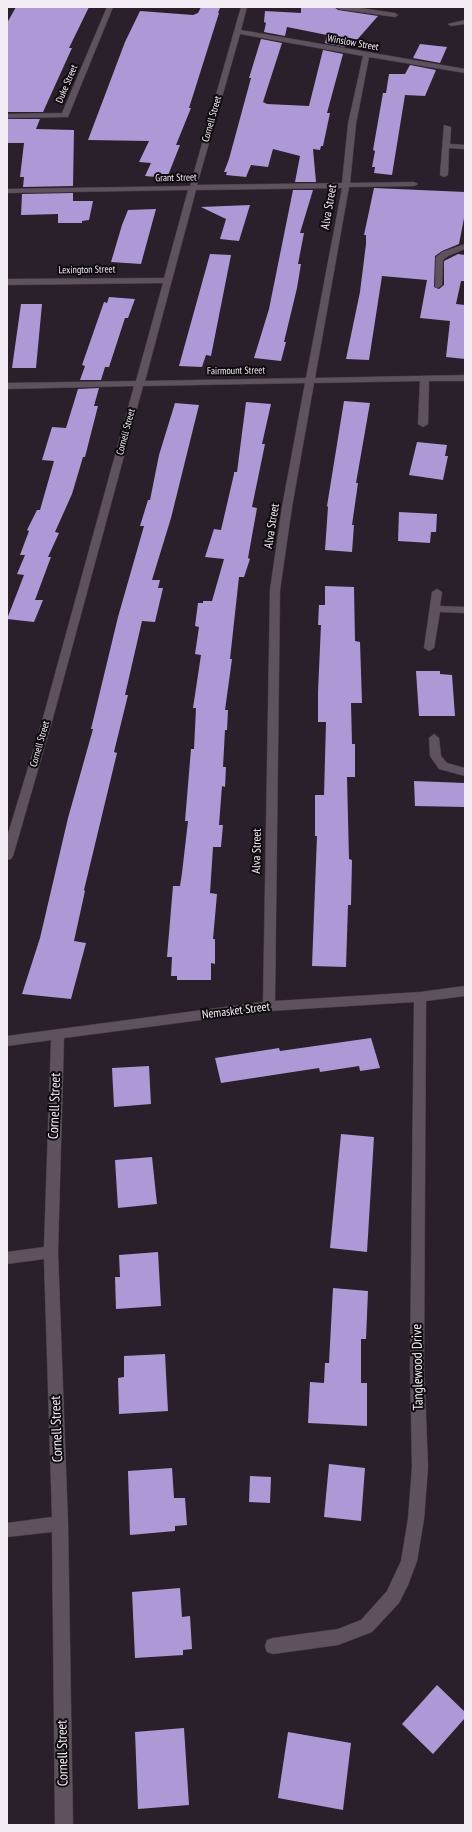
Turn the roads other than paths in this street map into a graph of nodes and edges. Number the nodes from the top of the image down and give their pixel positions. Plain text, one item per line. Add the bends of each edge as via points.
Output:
1 (110, 7) edge
2 (244, 7) edge
3 (338, 7) edge
4 (395, 15) dead end
5 (465, 22) edge
6 (451, 24) dead end
7 (238, 32) junction
8 (366, 56) junction
9 (465, 71) edge
10 (7, 116) edge
11 (447, 127) dead end
12 (446, 146) junction
13 (465, 147) edge
14 (444, 175) dead end
15 (414, 184) dead end
16 (346, 185) junction
17 (193, 188) junction
18 (7, 191) edge
19 (465, 246) edge
20 (168, 280) junction
21 (7, 282) edge
22 (438, 285) dead end
23 (465, 378) edge
24 (424, 379) junction
25 (310, 380) junction
26 (139, 384) junction
27 (7, 386) edge
28 (423, 424) dead end
29 (437, 592) dead end
30 (435, 609) junction
31 (465, 610) edge
32 (429, 648) dead end
33 (434, 738) dead end
34 (465, 772) edge
35 (7, 856) edge
36 (465, 991) edge
37 (420, 997) junction
38 (269, 1006) junction
39 (58, 1034) junction
40 (7, 1041) edge
41 (51, 1252) junction
42 (7, 1258) edge
43 (60, 1524) junction
44 (7, 1530) edge
45 (273, 1646) dead end
46 (64, 1825) edge

1 - 10 street, Duke Street via 65,115
2 - 7 street, Cornell Street
3 - 4 street
5 - 6 street
7 - 8 street, Winslow Street
7 - 17 street, Cornell Street via 212,114
8 - 9 street, Winslow Street
8 - 16 street, Alva Street via 352,124
11 - 12 street
12 - 13 street
12 - 14 street
15 - 16 street, Grant Street
16 - 17 street, Grant Street
16 - 25 street, Alva Street
17 - 18 street, Grant Street
17 - 20 street, Cornell Street
19 - 22 street via 439,259
20 - 21 street, Lexington Street
20 - 26 street, Cornell Street
23 - 24 street, Fairmount Street
24 - 25 street, Fairmount Street
24 - 28 street
25 - 26 street, Fairmount Street
25 - 38 street, Alva Street via 275,590
26 - 27 street, Fairmount Street
26 - 35 street, Cornell Street via 46,725
29 - 30 street
30 - 31 street
30 - 32 street
33 - 34 street via 436,756 443,766
36 - 37 street, Nemasket Street
37 - 38 street, Nemasket Street
37 - 45 street, Tanglewood Drive via 417,1357 420,1467 416,1519 409,1561 393,1597 366,1626 338,1637
38 - 39 street, Nemasket Street
39 - 40 street, Nemasket Street
39 - 41 street, Cornell Street
41 - 42 street
41 - 43 street, Cornell Street
43 - 44 street
43 - 46 street, Cornell Street

